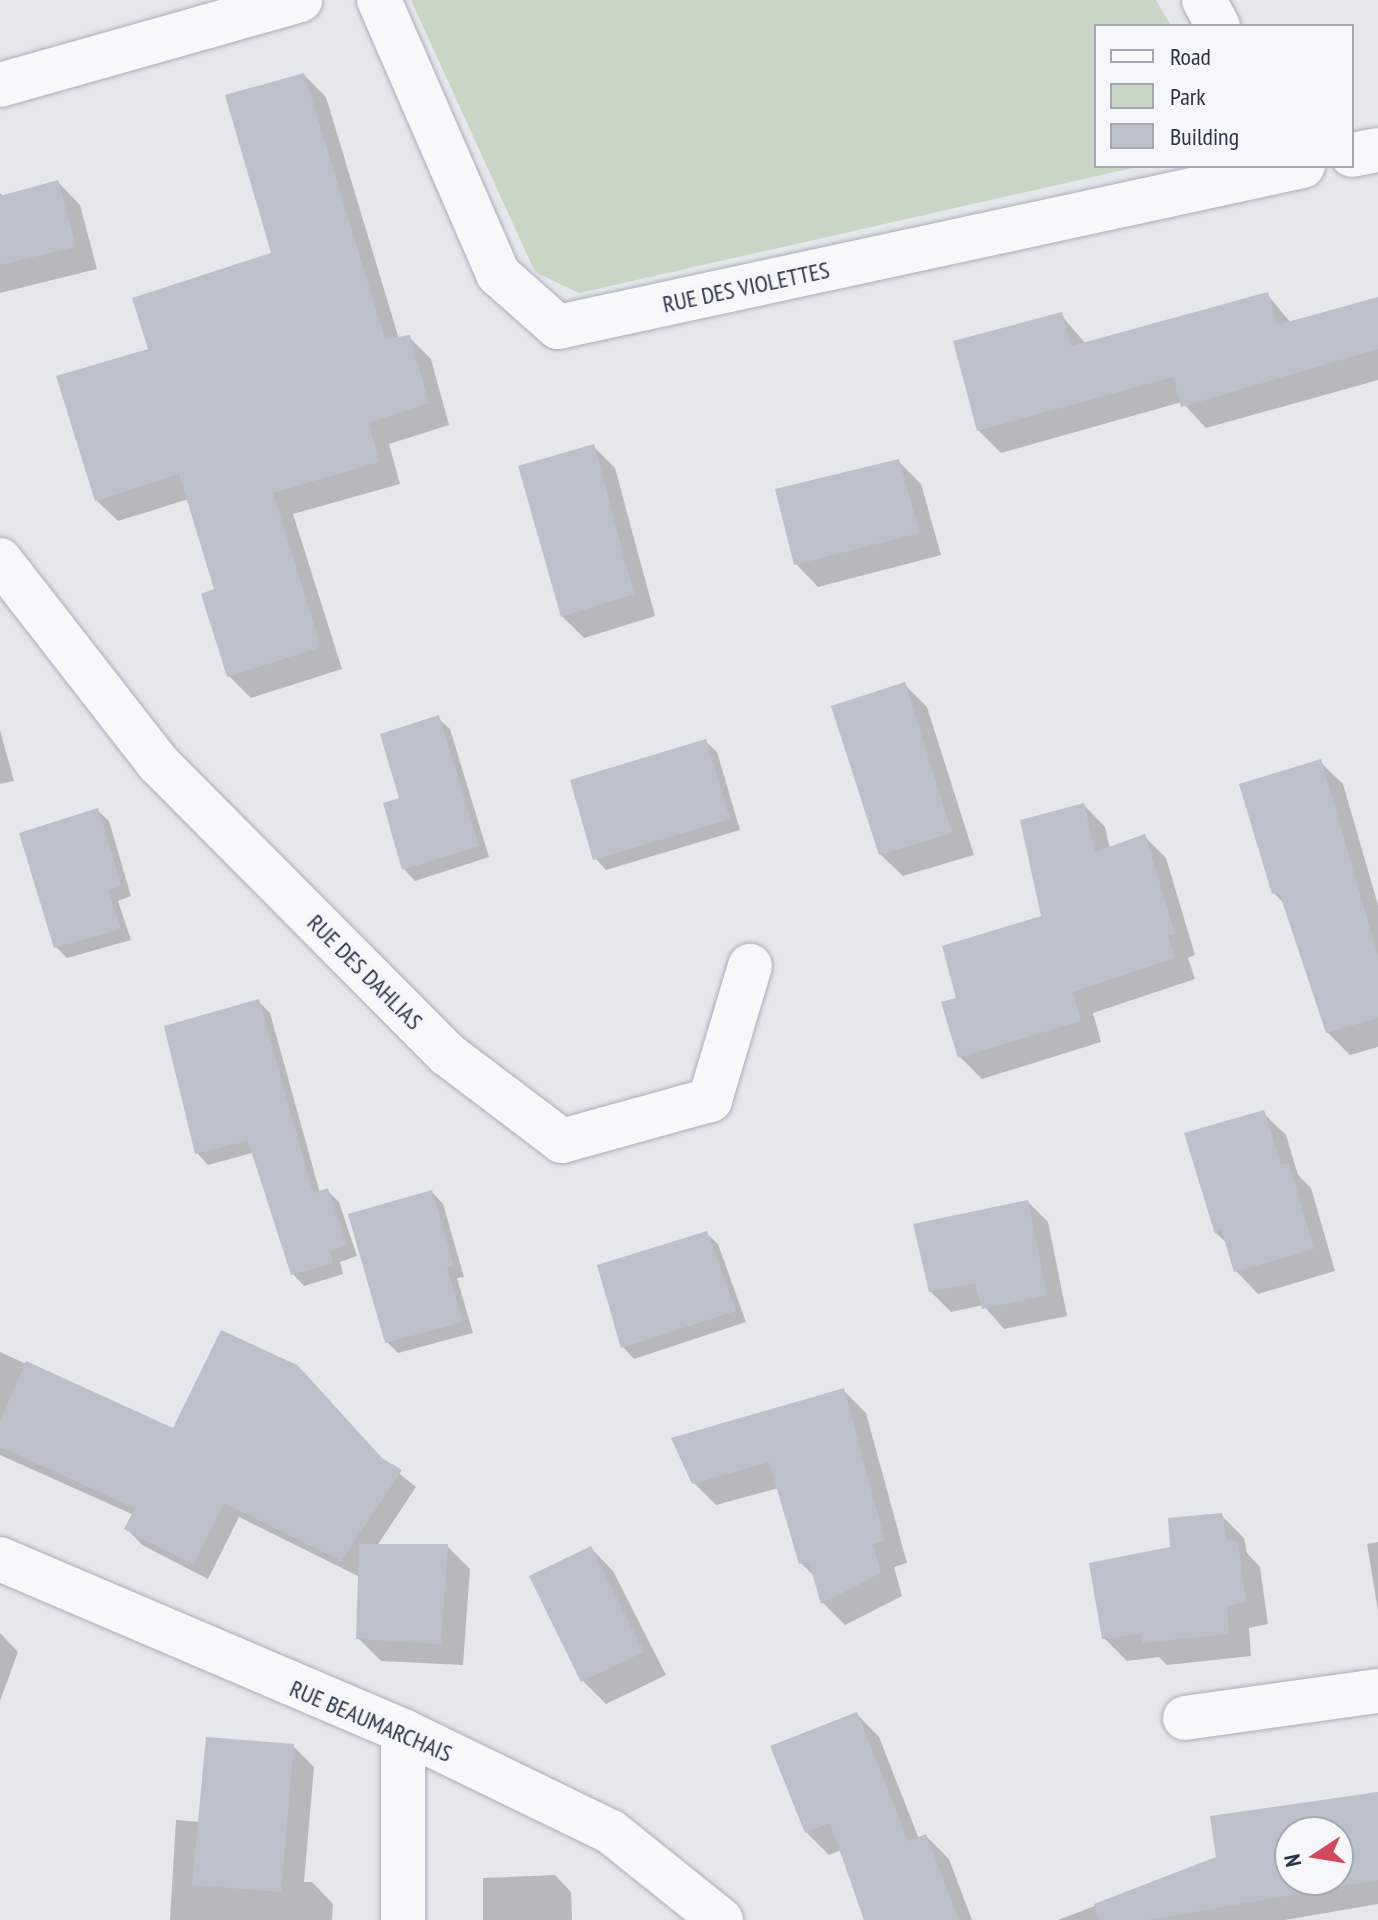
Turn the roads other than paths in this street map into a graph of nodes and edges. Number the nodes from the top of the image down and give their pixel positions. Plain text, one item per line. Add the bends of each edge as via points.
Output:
1 (300, 0) edge
2 (379, 0) edge
3 (1204, 0) edge
4 (1217, 24) edge
5 (0, 85) edge
6 (1378, 150) edge
7 (1354, 155) edge
8 (1289, 168) edge
9 (0, 560) edge
10 (750, 966) dead end
11 (0, 1559) edge
12 (1378, 1691) edge
13 (1185, 1718) dead end
14 (403, 1731) junction
15 (403, 1920) edge
16 (721, 1920) edge

1 - 5 street
2 - 8 street, RUE DES VIOLETTES via 498,274 558,327
3 - 4 street
6 - 7 street
9 - 10 street, RUE DES DAHLIAS via 158,763 447,1054 562,1141 710,1100
11 - 14 street, RUE BEAUMARCHAIS
12 - 13 street
14 - 15 street
14 - 16 street, RUE BEAUMARCHAIS via 611,1832

